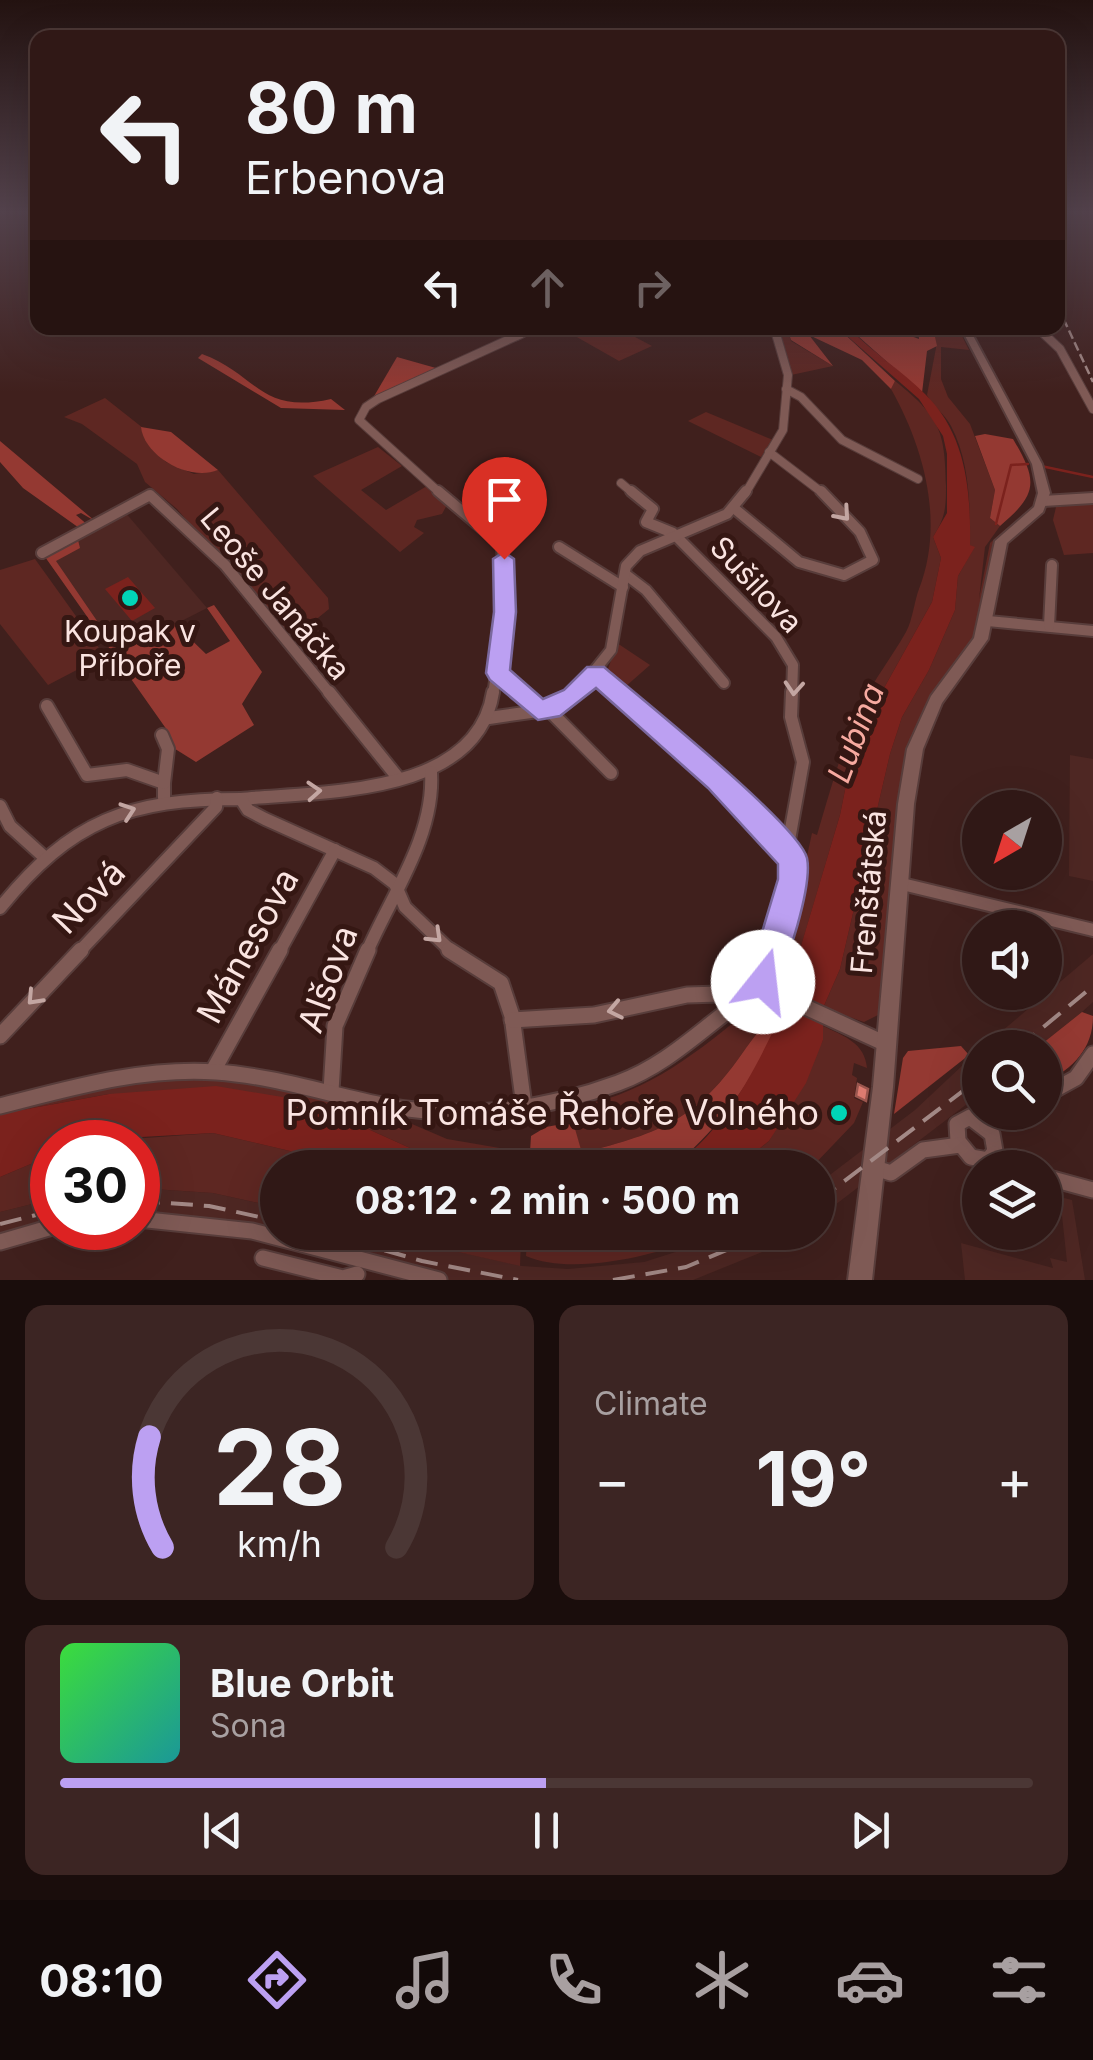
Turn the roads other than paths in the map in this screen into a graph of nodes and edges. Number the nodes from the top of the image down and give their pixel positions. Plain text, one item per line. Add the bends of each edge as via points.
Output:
1 (520, 335) edge
2 (776, 335) edge
3 (970, 335) edge
4 (1045, 335) edge
5 (786, 390) junction
6 (1093, 409) edge
7 (769, 452) junction
8 (918, 479) dead end
9 (621, 483) dead end
10 (1093, 498) edge
11 (1043, 501) junction
12 (735, 509) junction
13 (674, 533) junction
14 (559, 547) dead end
15 (42, 553) dead end
16 (1052, 566) dead end
17 (625, 574) junction
18 (624, 587) junction
19 (988, 621) junction
20 (1049, 626) junction
21 (1093, 631) edge
22 (498, 673) junction
23 (596, 674) junction
24 (724, 683) dead end
25 (47, 706) dead end
26 (543, 710) junction
27 (489, 718) junction
28 (162, 735) dead end
29 (432, 772) junction
30 (610, 772) dead end
31 (399, 779) junction
32 (164, 791) junction
33 (217, 798) junction
34 (241, 799) junction
35 (0, 806) edge
36 (335, 850) junction
37 (787, 851) junction
38 (42, 855) junction
39 (898, 883) junction
40 (397, 892) junction
41 (0, 908) edge
42 (1093, 930) edge
43 (757, 990) junction
44 (709, 994) junction
45 (512, 1020) junction
46 (719, 1020) junction
47 (0, 1036) edge
48 (886, 1044) junction
49 (1093, 1054) edge
50 (213, 1071) junction
51 (1062, 1086) edge
52 (330, 1091) junction
53 (0, 1106) edge
54 (524, 1106) junction
55 (962, 1120) edge
56 (960, 1144) junction
57 (966, 1150) edge
58 (874, 1168) junction
59 (1062, 1182) edge
60 (1093, 1190) edge
61 (160, 1219) edge
62 (30, 1233) edge
63 (0, 1242) edge
64 (263, 1258) dead end
65 (357, 1271) edge
66 (440, 1280) edge
67 (860, 1280) edge

1 - 22 street via 378,399 359,420 502,545 505,612
2 - 5 street
3 - 11 main road via 1038,465
4 - 6 street
5 - 7 street via 783,430
5 - 8 street via 842,440
7 - 12 street
7 -> 12 street via 846,512 873,560 844,574 799,562
9 - 13 street, Sušilova via 653,508 646,522
10 - 11 street
11 - 19 main road, Frenštátská via 1000,544
12 - 13 street
13 - 17 street via 640,551
13 -> 37 street, Sušilova via 776,637 793,665 795,742 803,764
14 - 18 street
15 - 31 street, Leoše Janáčka via 150,496 225,565
16 - 20 street
17 - 18 street
17 - 24 street
18 - 23 street via 616,635
19 - 20 street
19 - 39 main road, Frenštátská via 920,732
20 - 21 street
22 - 26 street
22 - 27 street
23 - 26 street
23 - 37 street via 718,780
25 - 32 street via 87,774 127,770
26 - 27 street
26 - 30 street
27 - 29 street
28 - 32 street via 168,749
29 - 31 street
29 - 40 street, Alšova via 421,839
34 -> 31 street
32 - 33 street
38 -> 32 street
33 - 34 street
33 -> 47 street, Nová
34 - 36 street via 248,810
35 - 38 street via 10,826
36 - 40 street via 374,868
36 - 50 street, Mánesova
37 - 43 street, Sušilova via 793,879
38 - 41 street
39 - 42 street
39 - 48 main road, Frenštátská
40 -> 45 street via 455,955 501,983
40 - 52 street, Alšova via 335,1026
43 - 44 street
43 - 46 street
43 - 48 street
44 -> 45 street via 594,1015
44 - 46 street via 719,1004
45 - 54 street
46 - 54 street via 649,1070
48 - 58 main road, Frenštátská
49 - 51 street
50 - 52 street
50 - 53 street via 142,1073
52 - 54 street via 390,1107 478,1115
55 - 56 street via 956,1130
56 - 57 street
56 - 58 street via 923,1150 890,1173
58 - 67 main road, Frenštátská
59 - 60 street
61 - 65 street via 192,1219
62 - 63 street
64 - 65 street via 343,1278
65 - 66 street

